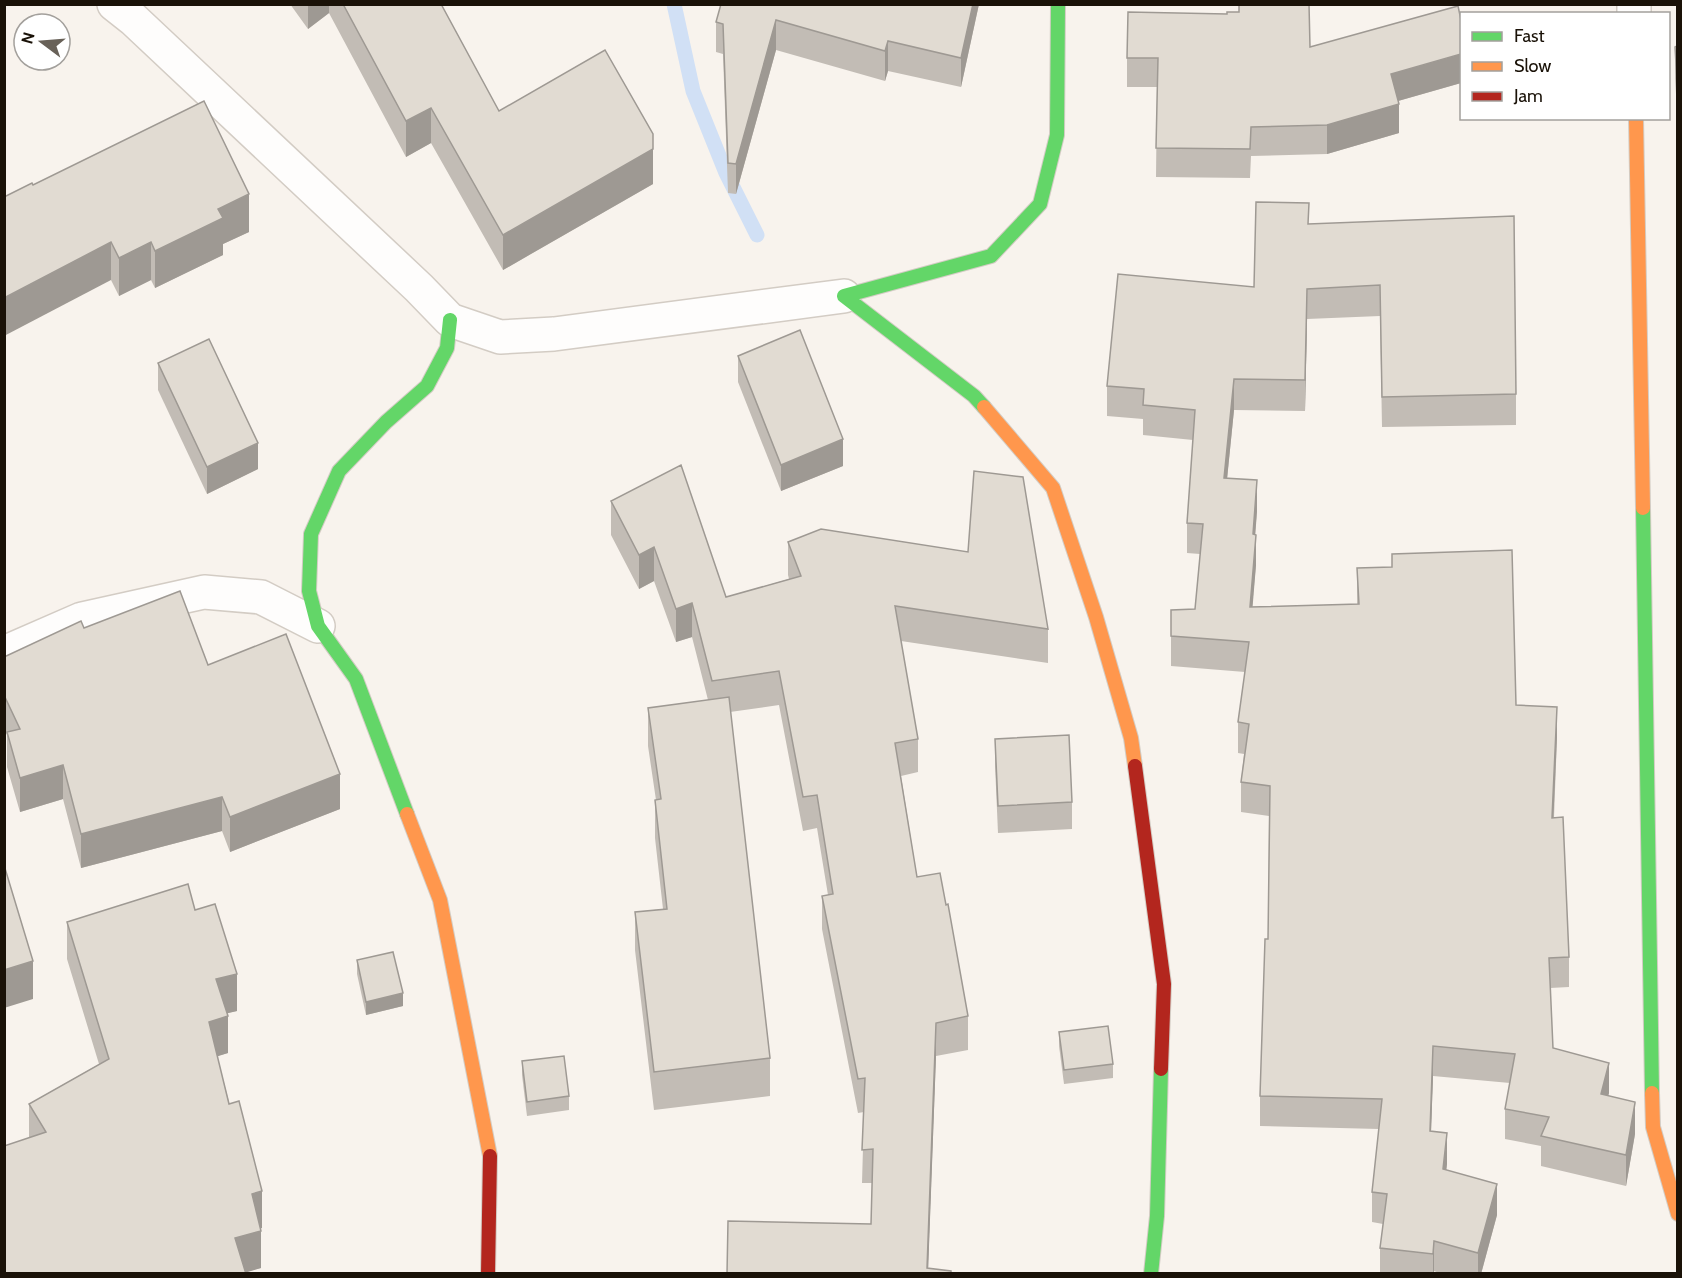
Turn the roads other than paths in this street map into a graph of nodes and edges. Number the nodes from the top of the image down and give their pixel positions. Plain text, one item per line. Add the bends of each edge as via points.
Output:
1 (114, 4) edge
2 (1059, 4) edge
3 (1636, 120) edge
4 (844, 296) junction
5 (450, 320) junction
6 (318, 626) junction
7 (4, 653) edge
8 (1677, 1214) edge
9 (488, 1274) edge
10 (1151, 1274) edge

1 - 5 street
2 - 4 street via 1057,135 1040,204 991,256
3 - 8 street via 1653,1127
4 - 5 street via 554,334 500,337
4 - 10 street via 974,396 1053,488 1096,617 1131,738 1164,984 1157,1216
5 - 6 street via 447,348 427,386 339,471 311,534 309,591
6 - 7 street via 261,597 204,592 82,619
6 - 9 street via 356,679 440,900 490,1158

